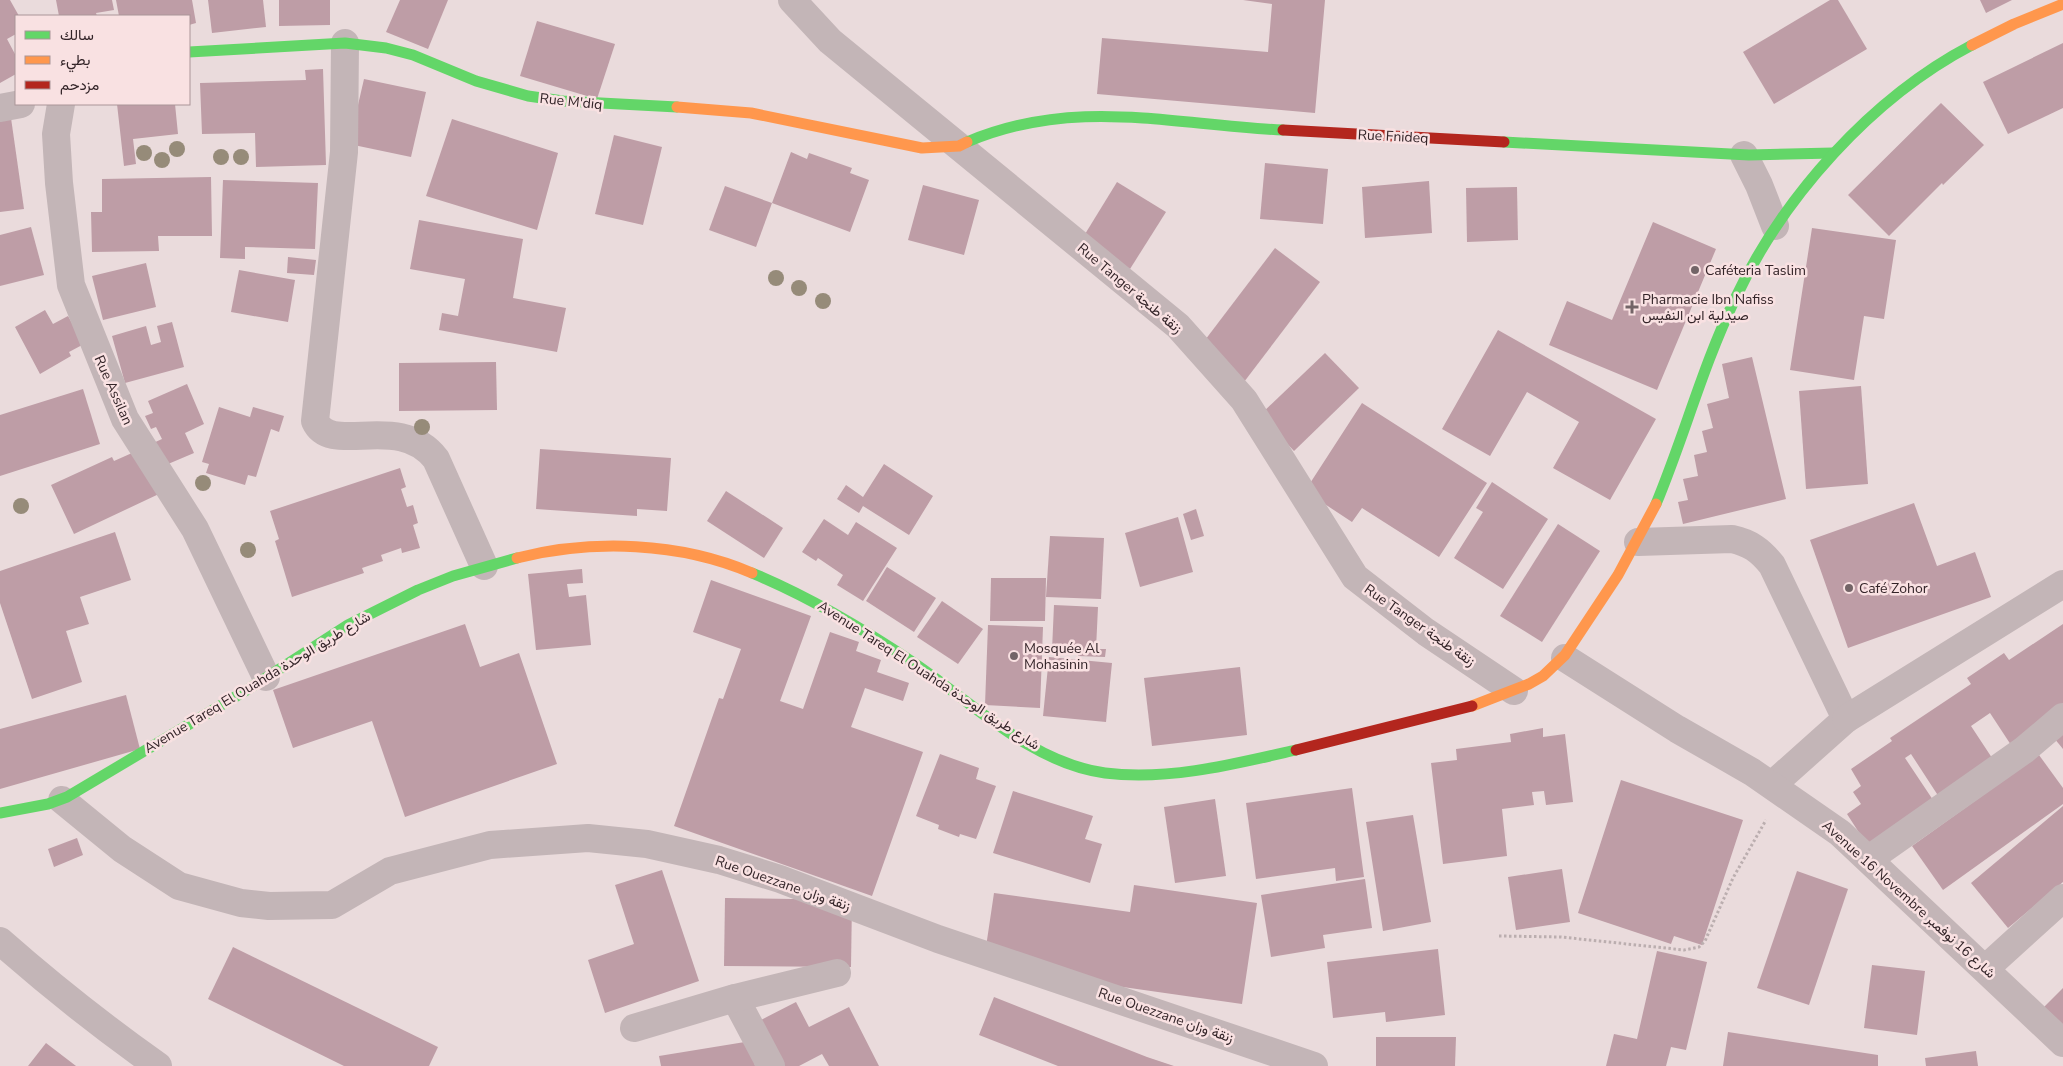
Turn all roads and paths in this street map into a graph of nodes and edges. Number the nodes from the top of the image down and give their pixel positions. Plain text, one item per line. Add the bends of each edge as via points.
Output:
1 (792, 0) edge
2 (2063, 4) edge
3 (345, 43) junction
4 (190, 52) edge
5 (16, 105) edge
6 (61, 105) edge
7 (0, 108) edge
8 (959, 146) junction
9 (1833, 153) junction
10 (1744, 154) junction
11 (1775, 226) junction
12 (1638, 542) junction
13 (484, 566) junction
14 (2063, 584) edge
15 (1565, 658) junction
16 (266, 677) junction
17 (1514, 691) junction
18 (2063, 717) edge
19 (1846, 719) junction
20 (1778, 789) junction
21 (62, 800) junction
22 (0, 813) edge
23 (1869, 859) junction
24 (2063, 898) edge
25 (1500, 936) dead end
26 (0, 941) edge
27 (1986, 968) junction
28 (837, 973) dead end
29 (735, 998) junction
30 (634, 1028) dead end
31 (2063, 1043) edge
32 (158, 1066) edge
33 (772, 1066) edge
34 (1314, 1066) edge

1 - 8 street, Rue Tanger زنقة طنجة via 830,41
2 - 9 street, Avenue Tareq El Ouahda شارع طريق الوحدة via 2027,17 1942,64 1894,97
3 - 4 street, Rue M'diq
3 - 8 street, Rue M'diq via 413,55 476,81 528,96 752,113 922,148
3 - 13 street via 344,152 315,421 323,432 339,437 396,435 428,448 436,459
5 - 7 street
6 - 16 street, Rue Assilan via 56,134 58,183 70,285 125,420 195,529
8 - 10 street, Rue Fnideq via 992,132 1038,120 1074,116 1140,116 1256,129
8 - 17 street, Rue Tanger زنقة طنجة via 1178,326 1244,400 1348,568 1363,586
9 - 10 street, Rue Fnideq
9 - 11 street, Avenue Tareq El Ouahda شارع طريق الوحدة
10 - 11 street
11 - 12 street, Avenue Tareq El Ouahda شارع طريق الوحدة via 1728,314 1663,487
12 - 15 street, Avenue Tareq El Ouahda شارع طريق الوحدة
12 - 19 street via 1725,538 1746,542 1760,550 1772,564
13 - 16 street, Avenue Tareq El Ouahda شارع طريق الوحدة via 382,607
13 - 17 street, Avenue Tareq El Ouahda شارع طريق الوحدة via 564,548 614,545 685,553 741,568 799,591 856,624 1029,744 1074,767 1119,776 1161,774 1221,765 1304,748 1469,706
14 - 19 street
15 - 17 street, Avenue Tareq El Ouahda شارع طريق الوحدة via 1545,676
15 - 20 street, Avenue 16 Novembre شارع 16 نوفمبر
16 - 21 street, Avenue Tareq El Ouahda شارع طريق الوحدة
18 - 23 street via 2024,750
19 - 20 street
20 - 23 street, Avenue 16 Novembre شارع 16 نوفمبر via 1840,833
20 - 25 path via 1699,947 1684,950 1561,937
21 - 22 street, Avenue Tareq El Ouahda شارع طريق الوحدة
21 - 34 street, Rue Ouezzane زنقة وزان via 122,849 179,886 241,903 269,906 332,905 390,871 490,845 588,838 647,844 719,860 780,879 938,939
23 - 27 street, Avenue 16 Novembre شارع 16 نوفمبر
24 - 27 street
26 - 32 street via 56,991
27 - 31 street, Avenue 16 Novembre شارع 16 نوفمبر
28 - 29 street
29 - 30 street
29 - 33 street

